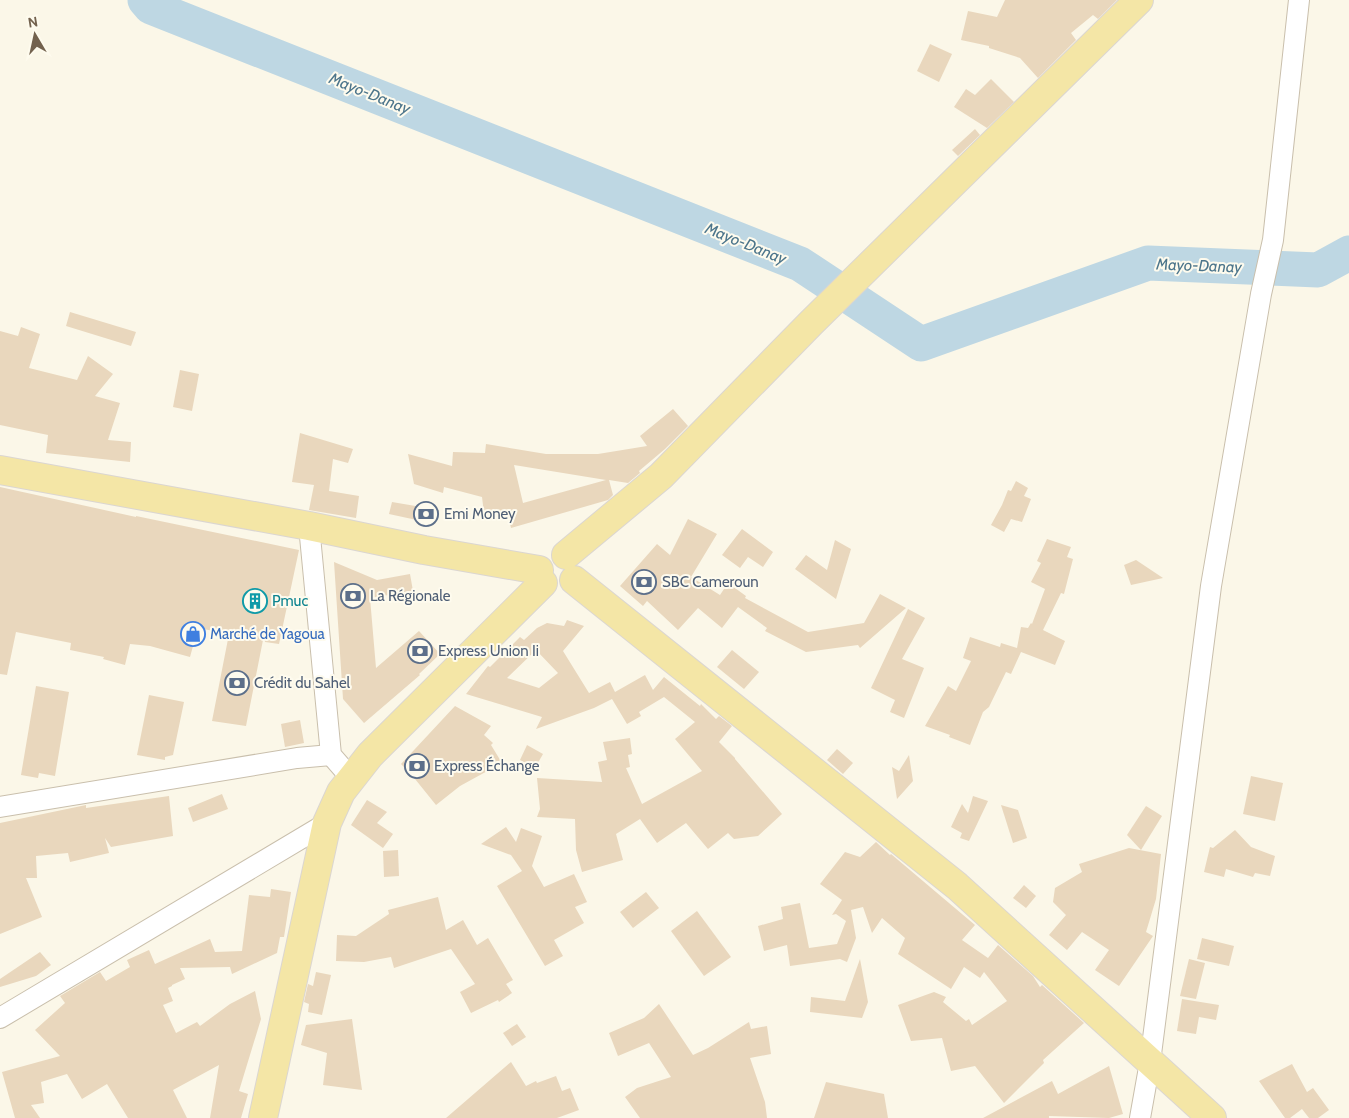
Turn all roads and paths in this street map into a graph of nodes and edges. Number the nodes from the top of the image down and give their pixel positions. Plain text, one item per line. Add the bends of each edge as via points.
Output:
1 (1139, 0) edge
2 (1299, 0) edge
3 (0, 470) edge
4 (309, 526) junction
5 (570, 568) junction
6 (541, 576) junction
7 (331, 755) junction
8 (351, 778) junction
9 (0, 807) edge
10 (327, 823) junction
11 (0, 1018) edge
12 (1150, 1062) junction
13 (262, 1118) edge
14 (1140, 1118) edge
15 (1212, 1118) edge

1 - 5 main road via 811,323
2 - 12 street via 1273,240 1212,586
3 - 4 main road
4 - 6 main road
4 - 7 street
5 - 6 main road via 569,586 563,589 549,588
5 - 12 main road via 957,886
6 - 8 main road via 452,676 406,718
7 - 8 street
7 - 9 street
8 - 10 main road
10 - 11 street
10 - 13 main road
12 - 14 street
12 - 15 main road

